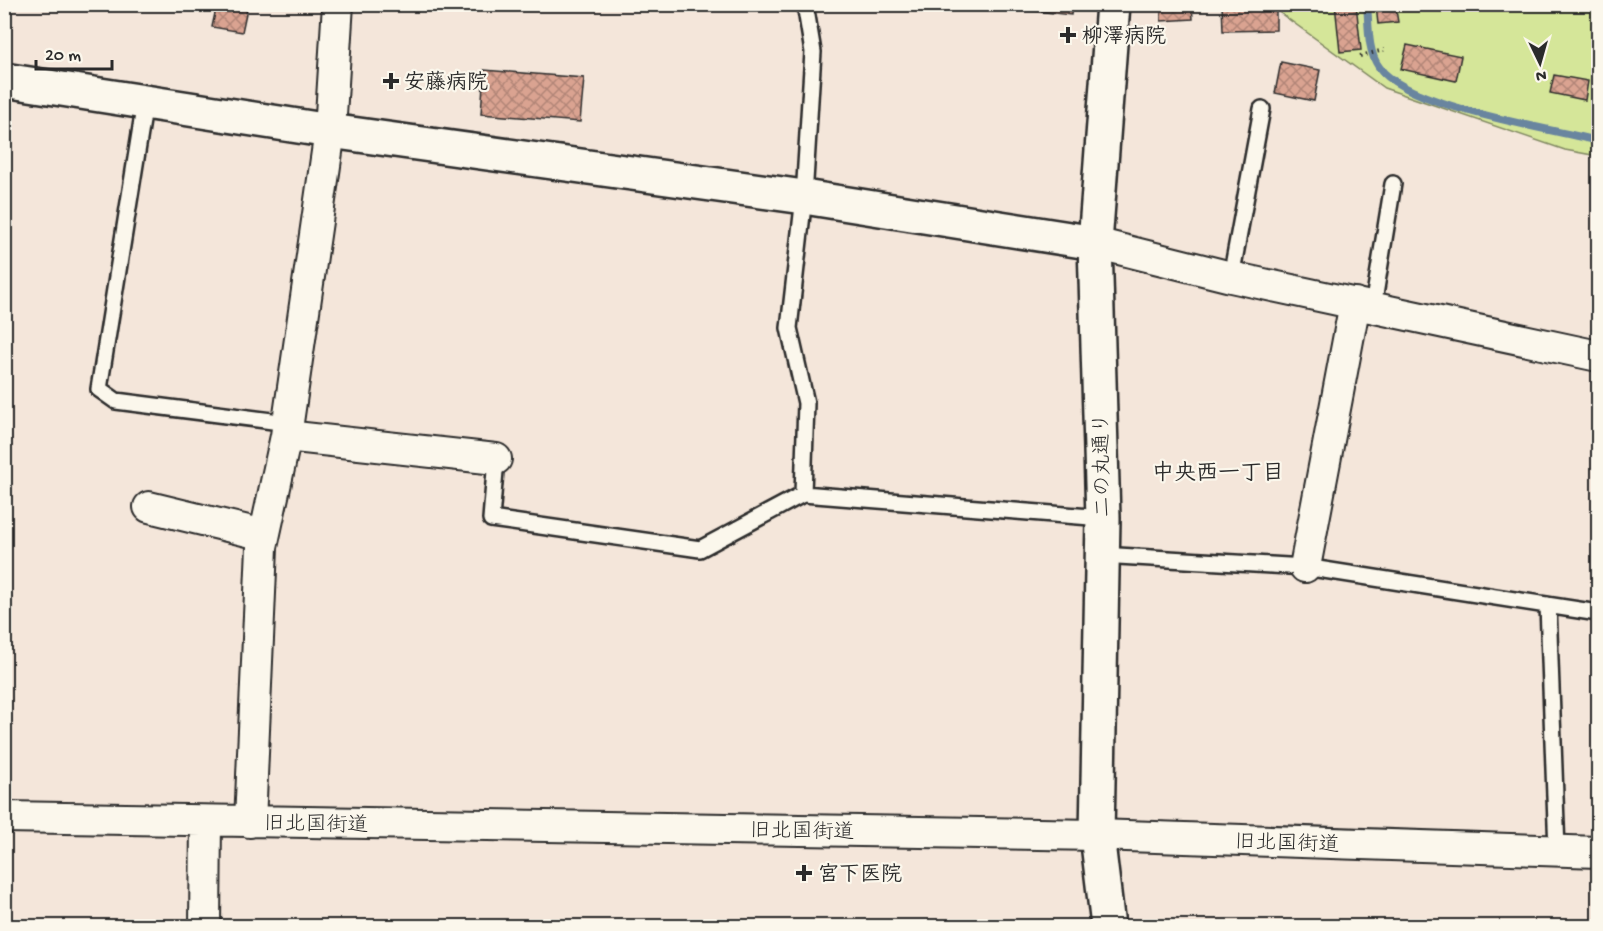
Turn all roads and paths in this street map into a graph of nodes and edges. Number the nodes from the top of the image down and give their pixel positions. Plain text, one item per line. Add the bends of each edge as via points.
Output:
1 (338, 4) edge
2 (804, 4) edge
3 (1113, 4) edge
4 (1384, 50) dead end
5 (1360, 56) dead end
6 (4, 80) edge
7 (145, 102) junction
8 (1262, 109) dead end
9 (330, 131) junction
10 (1393, 184) dead end
11 (804, 197) junction
12 (1095, 243) junction
13 (1231, 277) junction
14 (1364, 305) junction
15 (1599, 356) edge
16 (287, 429) junction
17 (496, 459) joint
18 (804, 494) junction
19 (149, 507) dead end
20 (1103, 518) junction
21 (264, 535) junction
22 (1101, 555) junction
23 (1305, 567) junction
24 (1548, 605) junction
25 (1599, 613) edge
26 (4, 817) edge
27 (206, 821) junction
28 (250, 822) junction
29 (1097, 835) junction
30 (1557, 852) junction
31 (1599, 852) edge
32 (205, 927) edge
33 (1108, 927) edge

1 - 9 street
2 - 11 lane via 813,52
3 - 12 street, 二の丸通り
4 - 5 path
6 - 7 street
7 - 9 street
7 - 16 lane via 99,389 116,401
8 - 13 lane
9 - 11 street
9 - 16 street
10 - 14 lane
11 - 12 street
11 - 18 lane via 789,328 806,403
12 - 13 street
12 - 20 street, 二の丸通り
13 - 14 street
14 - 15 street
14 - 23 street
16 - 17 street
16 - 21 street
17 - 18 lane via 490,519 700,549
18 - 20 lane
19 - 21 street
20 - 22 street, 二の丸通り
21 - 28 street
22 - 23 lane
22 - 29 street, 二の丸通り
23 - 24 lane
24 - 25 lane
24 - 30 lane
26 - 27 street, 旧北国街道
27 - 28 street, 旧北国街道
27 - 32 street
28 - 29 street, 旧北国街道
29 - 30 street, 旧北国街道
29 - 33 street, 二の丸通り
30 - 31 street, 旧北国街道

